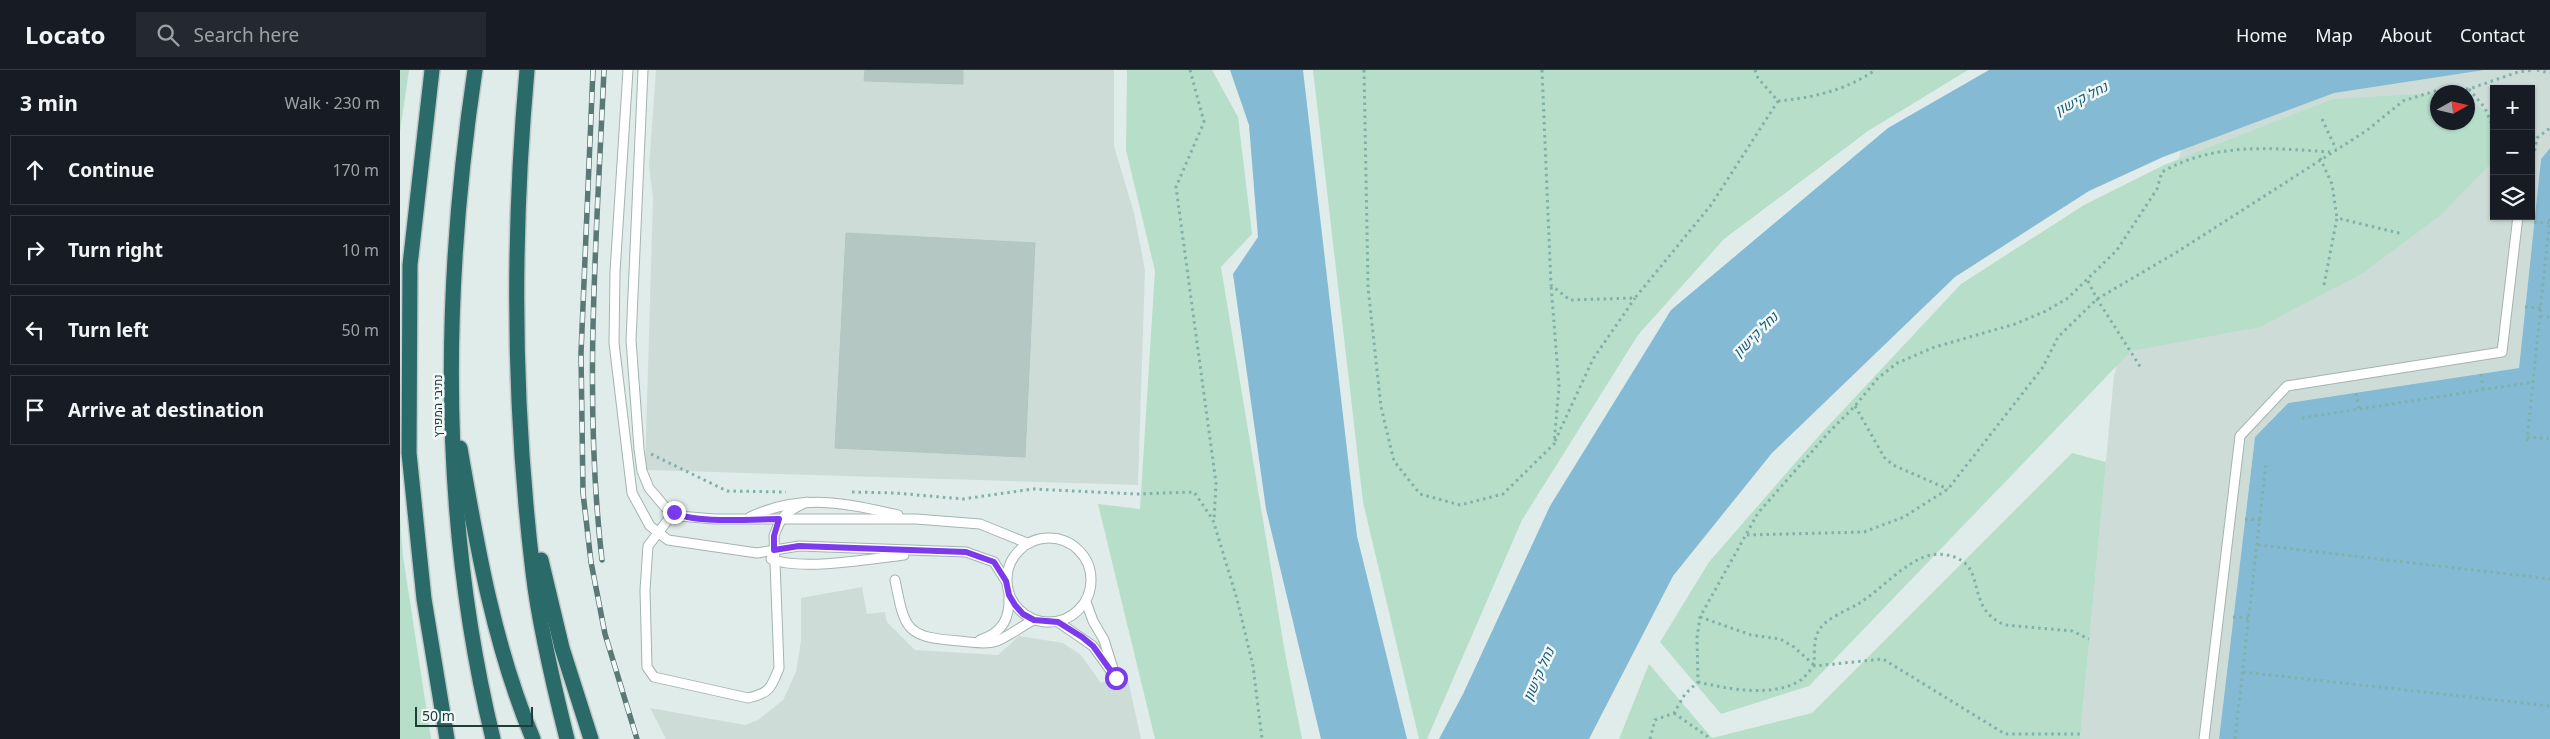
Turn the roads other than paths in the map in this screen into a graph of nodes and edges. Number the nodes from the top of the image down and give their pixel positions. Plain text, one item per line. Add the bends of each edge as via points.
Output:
1 (432, 70) edge
2 (475, 70) edge
3 (527, 70) edge
4 (628, 70) edge
5 (643, 70) edge
6 (2518, 220) edge
7 (452, 354) junction
8 (520, 423) junction
9 (807, 502) junction
10 (674, 512) junction
11 (748, 518) junction
12 (779, 519) junction
13 (916, 519) junction
14 (658, 532) junction
15 (1027, 543) junction
16 (774, 550) junction
17 (934, 551) junction
18 (757, 553) junction
19 (774, 560) junction
20 (895, 580) dead end
21 (1006, 581) junction
22 (1009, 595) junction
23 (1086, 602) junction
24 (1034, 620) junction
25 (1058, 622) junction
26 (972, 642) junction
27 (447, 739) edge
28 (493, 739) edge
29 (533, 739) edge
30 (567, 739) edge
31 (591, 739) edge
32 (2204, 739) edge

1 - 27 highway via 410,265 408,453 424,599
2 - 7 highway, נתיבי המפרץ via 457,225
3 - 8 highway via 517,236
4 - 14 lane via 614,344 632,493 650,526
5 - 10 lane via 630,340 642,471 649,488 665,507
6 - 32 lane via 2502,352 2287,386 2240,436
7 - 28 highway, נתיבי המפרץ via 452,459 464,581
7 - 29 highway via 457,430 474,532 502,648
8 - 30 highway via 533,574
8 - 31 highway via 543,572 562,648
9 - 11 lane via 772,507
9 - 12 lane
9 - 13 lane via 831,503
10 - 11 lane via 680,516 714,519
10 - 14 lane
11 - 12 lane
12 - 13 lane
12 - 16 lane
13 - 15 lane via 980,524
14 - 18 lane via 668,540
14 - 19 lane via 648,546 646,590 647,667 654,677 748,698 762,695 771,688 779,668
15 - 21 lane via 1012,559
15 - 23 lane via 1040,538 1054,538 1079,550 1091,575 1091,589
16 - 17 lane via 799,546
16 - 18 lane
16 - 19 lane
17 - 19 lane via 850,562
17 - 21 lane via 966,552 994,562
18 - 19 lane
20 - 26 lane via 901,609 908,625 918,635
21 - 22 lane
22 - 24 lane via 1015,605
22 - 26 lane via 1010,607 1005,623 988,638
23 - 25 lane via 1078,611
23 - 25 lane via 1092,621 1104,640 1116,678 1093,646
24 - 25 lane
24 - 26 lane via 988,644

